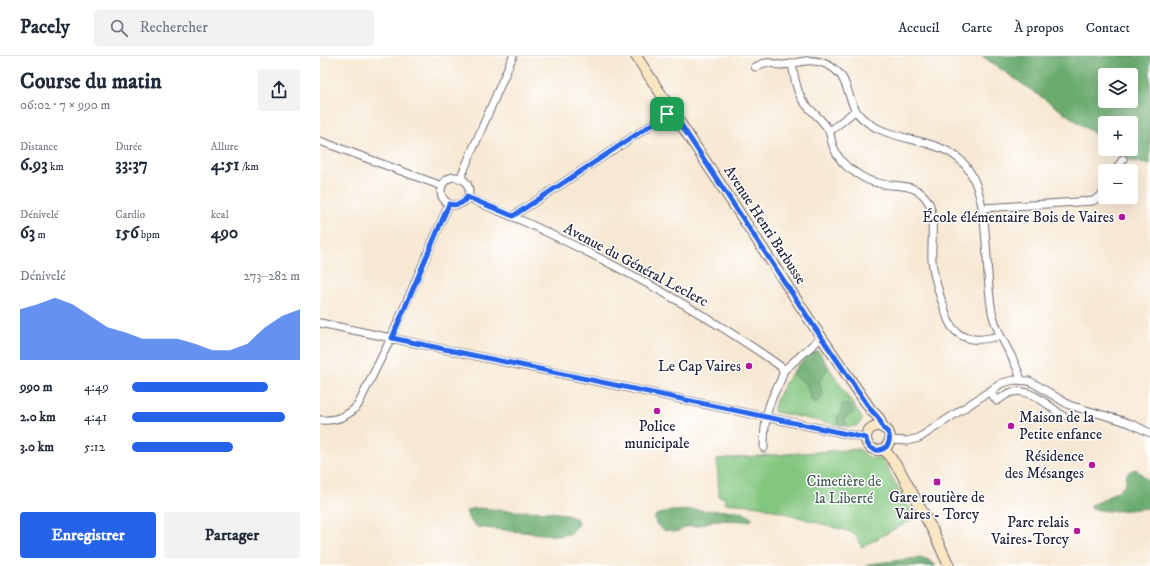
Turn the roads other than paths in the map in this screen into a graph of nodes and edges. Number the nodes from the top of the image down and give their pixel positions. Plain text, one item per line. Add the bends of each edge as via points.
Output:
1 (513, 56) edge
2 (636, 56) edge
3 (792, 63) junction
4 (755, 67) dead end
5 (856, 110) junction
6 (672, 111) junction
7 (829, 132) junction
8 (320, 141) edge
9 (1123, 159) dead end
10 (1120, 164) edge
11 (460, 179) junction
12 (442, 186) junction
13 (467, 197) junction
14 (1098, 198) edge
15 (449, 204) junction
16 (983, 208) junction
17 (513, 216) junction
18 (320, 324) edge
19 (999, 336) junction
20 (822, 337) junction
21 (392, 338) junction
22 (783, 371) junction
23 (1021, 380) junction
24 (990, 392) junction
25 (871, 410) junction
26 (1063, 416) dead end
27 (766, 417) junction
28 (320, 420) edge
29 (883, 428) junction
30 (871, 429) junction
31 (1150, 433) edge
32 (866, 438) junction
33 (887, 444) junction
34 (764, 448) dead end
35 (949, 566) edge

1 - 11 street
2 - 6 main road, Avenue Henri Barbusse
3 - 4 street via 766,63
3 - 5 street via 816,61 833,68 844,79
3 - 7 street via 803,100
5 - 7 street
5 - 16 street via 862,118 880,129 938,147 959,158 975,180
6 - 17 street
6 - 20 main road, Avenue Henri Barbusse
7 - 19 street via 833,146 843,163 856,174 876,183 902,185 924,196 929,204 931,219 935,279 949,321 958,333 974,340
8 - 12 street
9 - 10 street
11 - 12 street via 447,180
11 - 13 street via 467,186
12 - 15 street via 441,195
13 - 15 street via 461,204
13 - 17 street, Avenue du Général Leclerc
14 - 16 street via 1093,201
15 - 21 street
16 - 19 street via 990,298
17 - 22 street, Avenue du Général Leclerc via 592,254 673,298 774,361
18 - 21 street
19 - 23 street via 1017,367
20 - 22 street
20 - 25 main road, Avenue Henri Barbusse
21 - 27 street
21 - 28 street via 354,409 339,419
22 - 27 street
23 - 24 street via 1002,383
23 - 31 street via 1035,384 1068,405 1122,421
24 - 26 street via 997,401 1014,392 1028,393
24 - 33 street via 919,438
25 - 29 main road, Avenue Henri Barbusse via 879,418
25 - 30 main road
27 - 32 street
27 - 34 street
29 - 30 main road
29 - 33 main road via 888,433
30 - 32 main road via 867,432
32 - 33 main road via 870,448 877,450
33 - 35 main road

